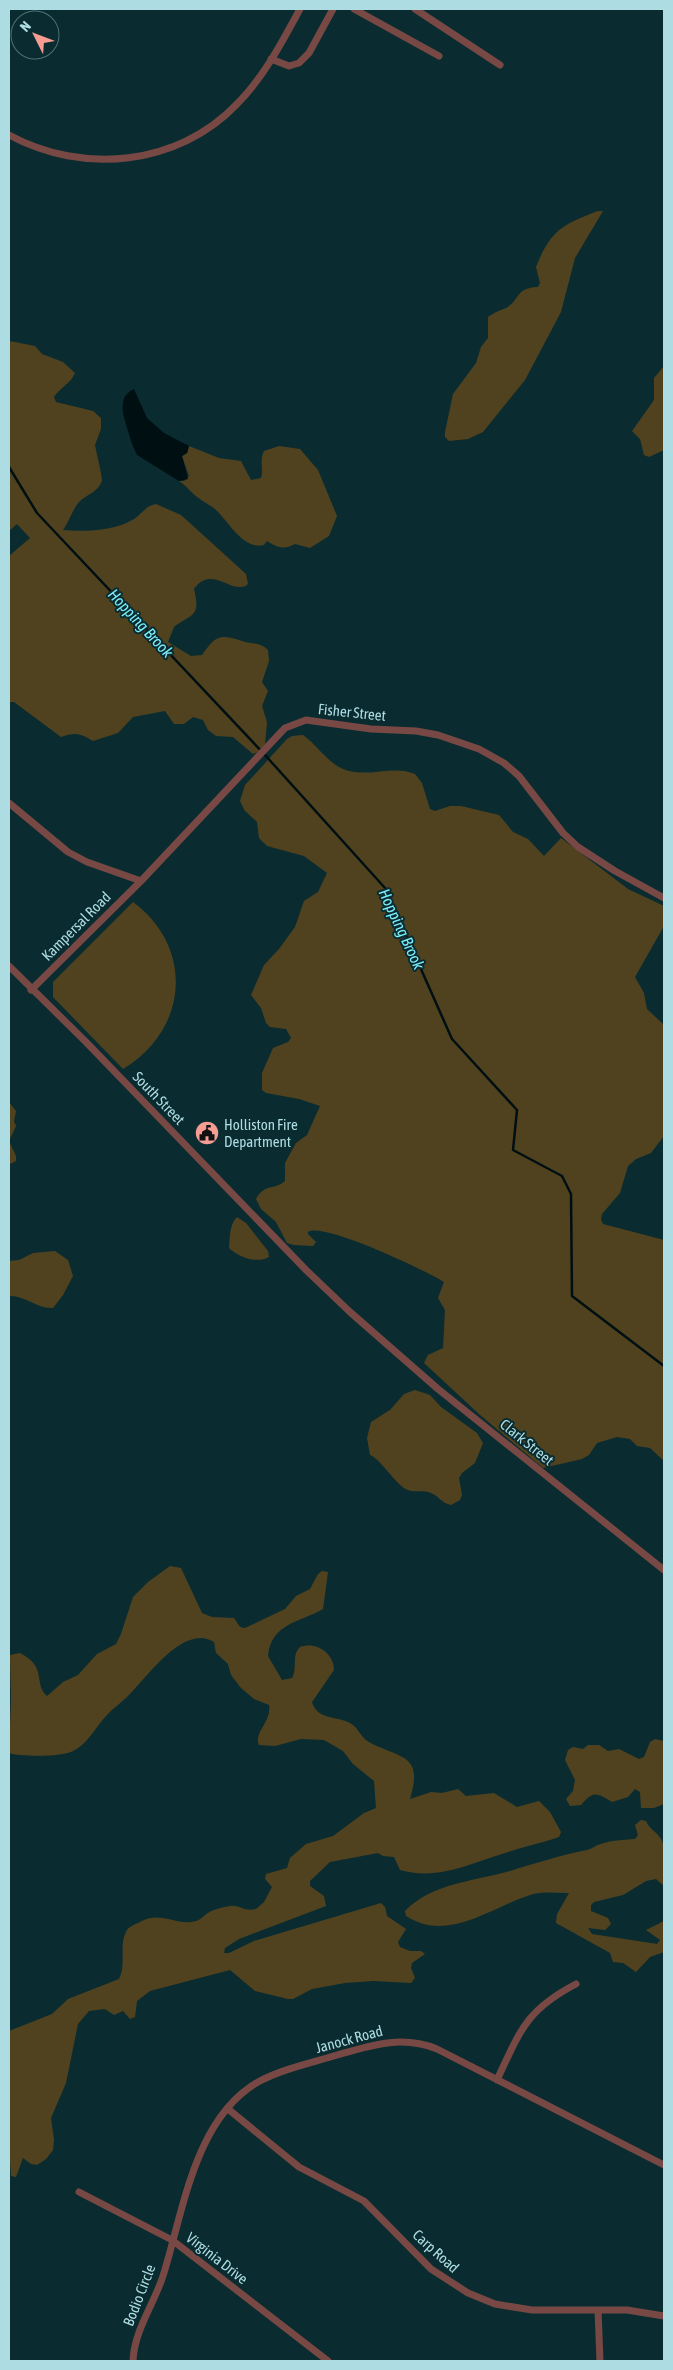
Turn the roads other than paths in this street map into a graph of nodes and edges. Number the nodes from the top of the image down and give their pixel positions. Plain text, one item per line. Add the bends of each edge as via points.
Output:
1 (300, 9) edge
2 (333, 9) edge
3 (354, 9) edge
4 (414, 9) edge
5 (439, 56) dead end
6 (271, 59) junction
7 (500, 66) dead end
8 (9, 135) edge
9 (9, 803) edge
10 (141, 881) junction
11 (664, 898) edge
12 (9, 966) edge
13 (31, 990) junction
14 (374, 1334) joint
15 (664, 1570) edge
16 (576, 1984) dead end
17 (497, 2080) junction
18 (228, 2109) junction
19 (664, 2165) edge
20 (79, 2192) dead end
21 (172, 2240) junction
22 (598, 2310) junction
23 (664, 2316) edge
24 (132, 2361) edge
25 (328, 2361) edge
26 (600, 2361) edge

1 - 6 street
2 - 6 street via 303,60 289,66
3 - 5 street
4 - 7 street
6 - 8 street via 249,91 222,118 193,137 162,151 116,160 94,160 43,150
9 - 10 street via 68,852
10 - 11 street, Fisher Street via 284,728 306,720 427,733 496,758 519,776 563,833 578,847
10 - 13 street, Kampersal Road
12 - 13 street, South Street
13 - 14 street, South Street via 86,1042 306,1270
14 - 15 street, Clark Street
16 - 17 street via 534,2012 521,2030
17 - 18 street, Janock Road via 430,2046 392,2041 266,2078 247,2090
17 - 19 street, Janock Road
18 - 21 street, Janock Road via 200,2157
18 - 22 street, Carp Road via 299,2167 364,2201 421,2259 455,2286 509,2307
20 - 21 street, Virginia Drive
21 - 24 street, Bodio Circle via 160,2286 137,2339
21 - 25 street, Virginia Drive
22 - 23 street, Carp Road via 627,2310
22 - 26 street

